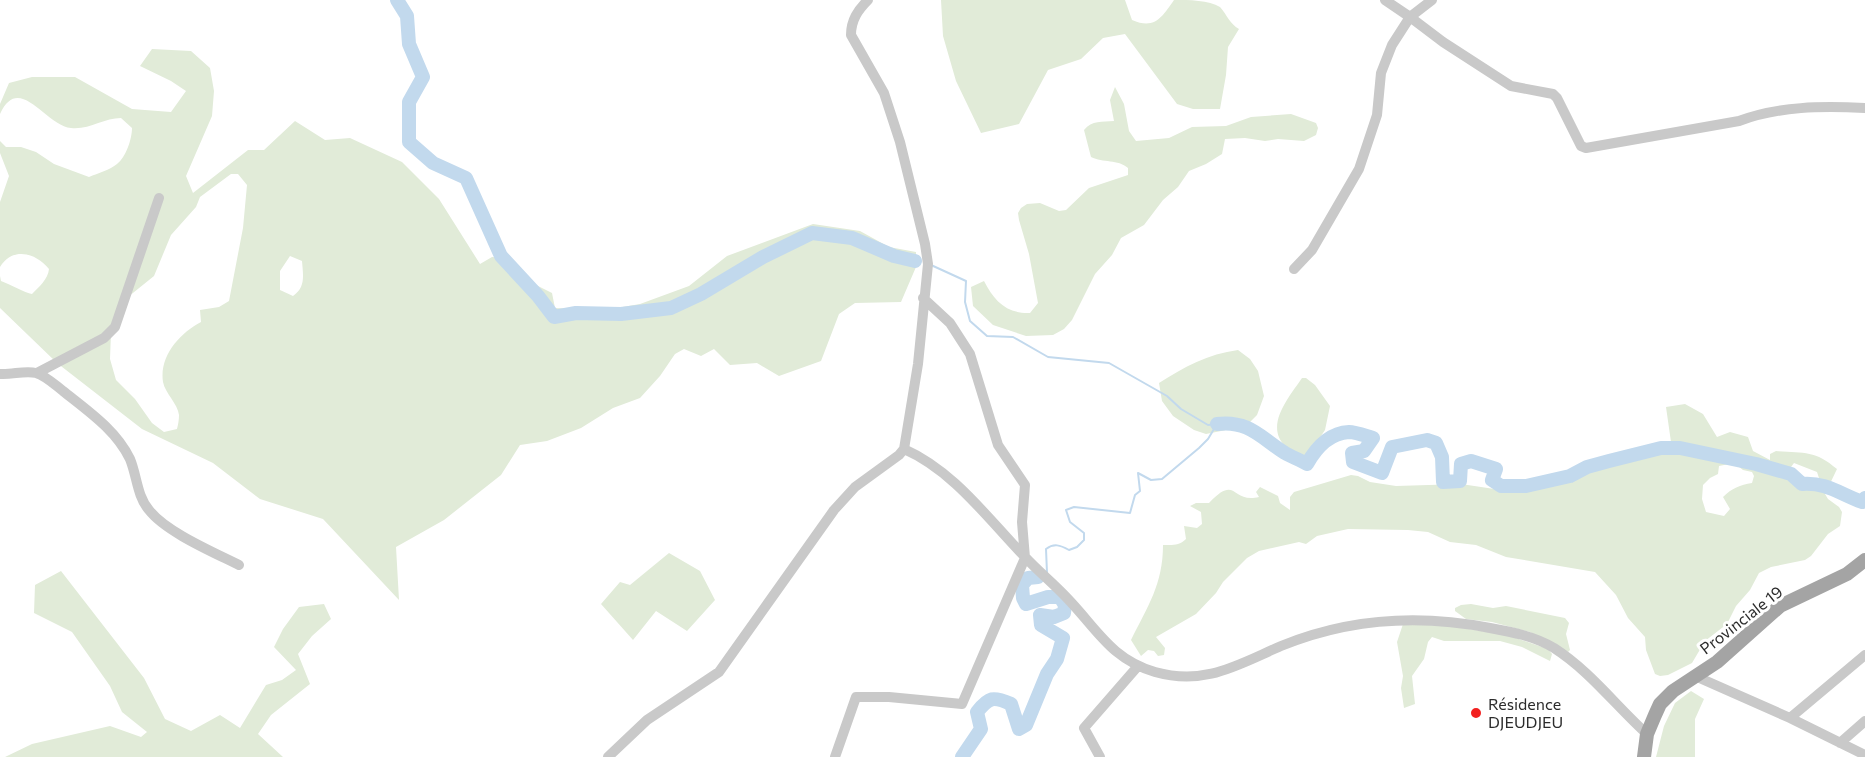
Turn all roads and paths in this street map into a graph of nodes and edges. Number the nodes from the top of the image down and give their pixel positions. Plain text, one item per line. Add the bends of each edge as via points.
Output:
1 (868, 0) edge
2 (1385, 0) edge
3 (1432, 0) edge
4 (1410, 17) junction
5 (1865, 108) edge
6 (159, 198) dead end
7 (1294, 269) dead end
8 (923, 298) junction
9 (0, 374) edge
10 (37, 374) junction
11 (904, 449) junction
12 (1025, 558) junction
13 (1865, 560) edge
14 (239, 565) dead end
15 (1865, 655) edge
16 (1138, 666) junction
17 (1695, 676) junction
18 (1790, 718) junction
19 (1865, 721) edge
20 (1647, 734) junction
21 (1840, 743) junction
22 (1865, 755) edge
23 (608, 757) edge
24 (835, 757) edge
25 (1100, 757) edge
26 (1644, 757) edge

1 - 8 street via 854,18 851,35 884,93 900,142 925,244
2 - 4 street
3 - 4 street
4 - 5 street via 1511,86 1553,94 1581,146 1586,148 1738,122 1761,113 1808,107
4 - 7 street via 1392,45 1381,73 1377,115 1359,169 1312,250
6 - 10 street via 115,327 105,338
8 - 11 street via 918,364
8 - 12 street via 950,323 970,354 998,445 1025,485
9 - 10 street
10 - 14 street via 111,431 129,457 149,511 164,524
11 - 12 street via 933,465 959,487
11 - 23 street via 855,487 834,510 719,672 647,720
12 - 16 street via 1066,596 1109,646
12 - 24 street via 962,704 856,697
13 - 17 main road, Provinciale 19 via 1847,574 1780,606
15 - 18 street
16 - 20 street via 1158,673 1205,676 1339,627 1407,620 1472,624 1528,636 1554,648
16 - 25 street via 1084,728
17 - 18 street
17 - 20 main road, Provinciale 19 via 1660,704
18 - 21 street
19 - 21 street
20 - 26 main road, Provinciale 19
21 - 22 street

